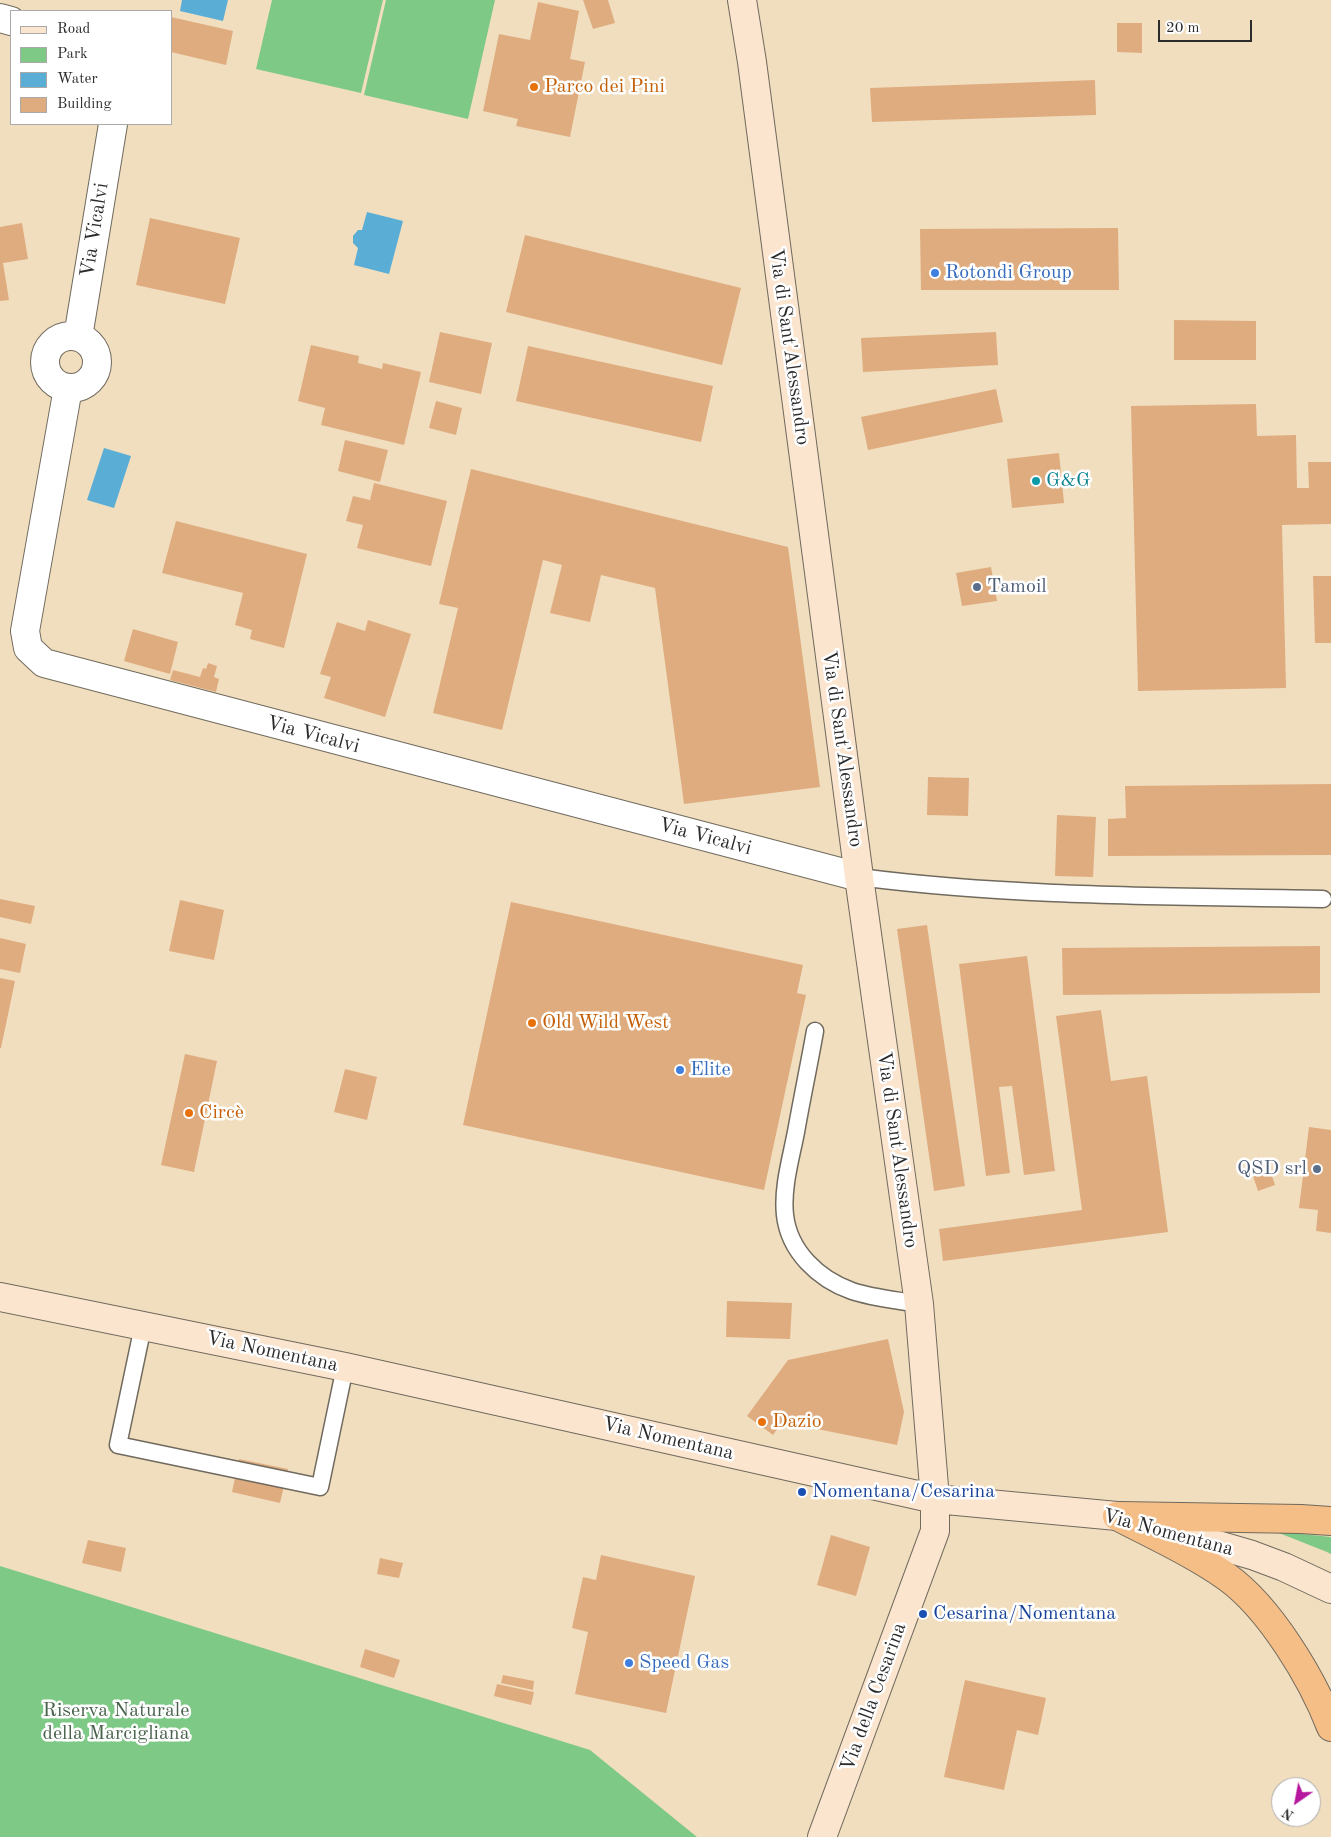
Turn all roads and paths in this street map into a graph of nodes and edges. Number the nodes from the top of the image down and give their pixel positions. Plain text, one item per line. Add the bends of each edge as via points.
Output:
1 (742, 0) edge
2 (113, 125) edge
3 (78, 336) junction
4 (68, 388) junction
5 (859, 877) junction
6 (1323, 899) dead end
7 (815, 1031) dead end
8 (0, 1296) edge
9 (919, 1304) junction
10 (143, 1326) junction
11 (345, 1367) junction
12 (935, 1499) junction
13 (1116, 1516) junction
14 (1331, 1521) edge
15 (1331, 1589) edge
16 (1331, 1727) edge
17 (822, 1837) edge

1 - 5 street, Via di Sant'Alessandro
2 - 3 street, Via Vicalvi
3 - 4 street via 93,346 98,363 96,372 85,385
3 - 4 street via 54,342 46,357 48,374 60,386
4 - 5 street, Via Vicalvi via 25,631 28,648 44,663
5 - 6 lane via 913,884 1107,895
5 - 9 street, Via di Sant'Alessandro
7 - 9 lane via 786,1187 785,1214 791,1238 807,1263 836,1284 865,1295
8 - 10 street, Via Nomentana
9 - 12 street, Via di Sant'Alessandro
10 - 11 street, Via Nomentana
10 - 11 lane via 118,1445 320,1487
11 - 12 street, Via Nomentana
12 - 13 street, Via Nomentana
12 - 17 street, Via della Cesarina via 935,1531
13 - 14 highway
13 - 15 street, Via Nomentana via 1252,1555 1284,1566
13 - 16 highway via 1205,1563 1229,1578 1253,1601 1293,1654

